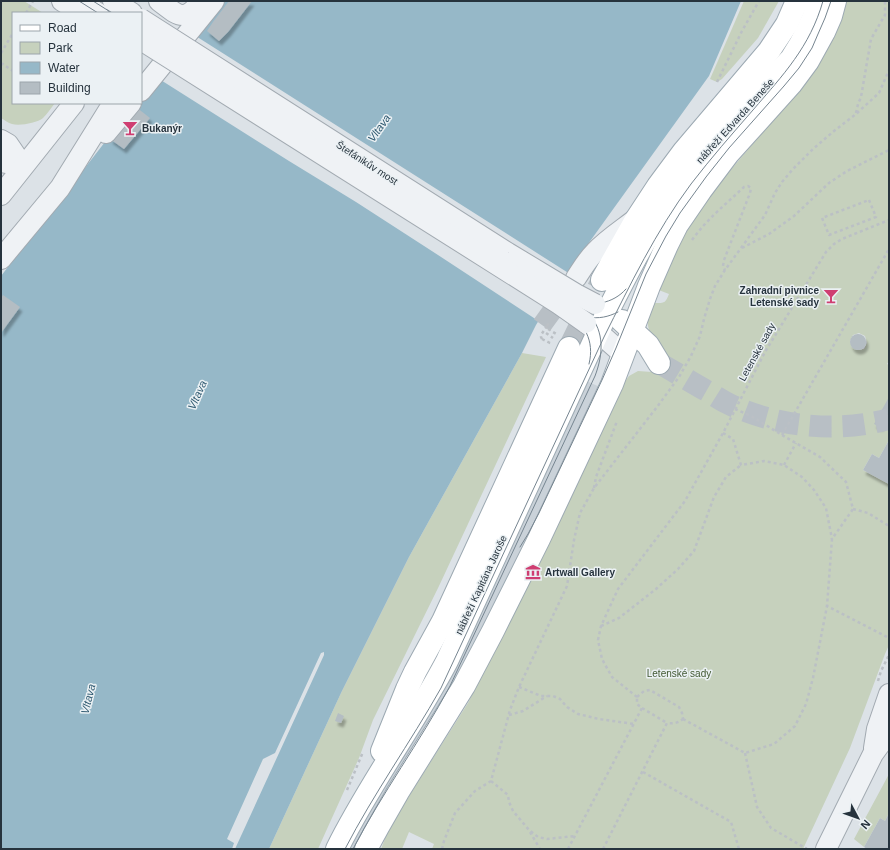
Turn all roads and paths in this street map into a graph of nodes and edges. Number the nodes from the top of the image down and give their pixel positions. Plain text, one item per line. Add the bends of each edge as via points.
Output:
1 (33, 1) edge
2 (93, 1) edge
3 (113, 1) edge
4 (158, 1) edge
5 (202, 1) edge
6 (214, 1) edge
7 (759, 1) edge
8 (797, 1) edge
9 (819, 1) edge
10 (835, 1) edge
11 (885, 1) edge
12 (73, 5) edge
13 (27, 12) edge
14 (95, 12) edge
15 (110, 12) edge
16 (130, 12) edge
17 (142, 18) edge
18 (142, 20) edge
19 (142, 33) edge
20 (12, 35) edge
21 (142, 41) edge
22 (142, 52) edge
23 (1, 53) edge
24 (1, 63) edge
25 (12, 70) edge
26 (889, 70) edge
27 (716, 87) dead end
28 (142, 90) edge
29 (73, 104) edge
30 (112, 104) edge
31 (130, 104) edge
32 (856, 114) junction
33 (1, 140) edge
34 (889, 150) edge
35 (1, 162) edge
36 (23, 166) junction
37 (60, 188) junction
38 (1, 195) edge
39 (637, 218) junction
40 (889, 220) edge
41 (829, 235) joint
42 (688, 245) dead end
43 (741, 248) junction
44 (889, 249) edge
45 (1, 260) edge
46 (725, 270) junction
47 (576, 278) tunnel mouth
48 (602, 280) tunnel mouth
49 (549, 322) dead end
50 (583, 328) junction
51 (548, 329) dead end
52 (633, 330) junction
53 (546, 333) dead end
54 (624, 353) junction
55 (735, 409) junction
56 (616, 423) dead end
57 (723, 433) junction
58 (782, 435) junction
59 (796, 443) junction
60 (741, 465) junction
61 (784, 465) junction
62 (594, 488) junction
63 (853, 509) junction
64 (889, 526) edge
65 (832, 539) junction
66 (827, 606) junction
67 (601, 626) junction
68 (889, 638) edge
69 (889, 655) edge
70 (519, 687) junction
71 (883, 690) edge
72 (547, 696) junction
73 (637, 697) junction
74 (642, 708) junction
75 (508, 715) junction
76 (683, 719) junction
77 (667, 723) junction
78 (634, 724) junction
79 (889, 732) edge
80 (366, 746) dead end
81 (745, 753) junction
82 (873, 754) junction
83 (642, 772) junction
84 (491, 782) junction
85 (344, 795) dead end
86 (529, 830) junction
87 (575, 836) junction
88 (340, 843) edge
89 (830, 847) edge
90 (366, 849) edge
91 (442, 849) edge
92 (540, 849) edge
93 (568, 849) edge
94 (603, 849) edge
95 (739, 849) edge
96 (807, 849) edge

1 - 13 path
2 - 15 street
3 - 16 street
4 - 5 street via 179,15 186,15 194,11
4 - 17 street
6 - 28 street
7 - 27 path
8 - 39 main road via 787,24 769,51 684,151
9 - 50 main road, nábřeží Edvarda Beneše via 809,28 791,59 719,137 685,179 637,255
10 - 52 main road, nábřeží Edvarda Beneše via 824,32 808,61 791,84 728,154 678,225 649,286
11 - 32 path via 885,16 871,39
12 - 14 street
18 - 50 street, Štefánikův most, bridge via 576,294
19 - 50 street via 482,247 572,300
20 - 23 path
21 - 50 street, bridge via 552,300
22 - 50 street
24 - 25 path
26 - 32 path via 879,94
29 - 36 street
30 - 37 street
31 - 37 street
32 - 43 path via 793,169 775,193 765,216
33 - 36 street via 8,144
34 - 43 path via 847,171 829,183 794,216 769,234
35 - 36 street
36 - 38 street
37 - 45 street
39 - 47 street via 603,244
39 - 48 main road
40 - 55 path, Letenské sady via 842,239 826,252 765,352
41 - 41 path via 876,217 869,200 822,218
42 - 46 path via 717,211 744,187 750,187 750,193 724,260
43 - 46 path
44 - 58 path
46 - 62 path via 710,299 700,336 679,377
49 - 50 path, bridge via 541,335 542,339
50 - 51 path
50 - 52 main road via 620,319
50 - 53 path
50 - 54 main road via 601,344
50 - 88 main road, nábřeží Kapitána Jaroše via 447,661
52 - 54 main road
52 - 54 main road via 648,345 660,363
54 - 90 main road via 543,532 480,658
55 - 57 path, Letenské sady
55 - 58 path
56 - 62 path
57 - 60 path via 733,439
57 - 67 path, Letenské sady via 685,500 618,589
58 - 59 path
59 - 61 path
59 - 63 path via 820,456 846,482
60 - 61 path via 764,461
60 - 67 path via 726,477 714,497 694,551 656,589 618,618
61 - 65 path via 802,476 826,508
62 - 70 path via 580,513 567,586
63 - 64 path via 868,513
63 - 65 path
65 - 66 path
66 - 68 path
66 - 81 path via 808,698 795,726 774,744
67 - 73 path, Letenské sady via 598,640 605,665 612,677
69 - 71 path via 882,671
70 - 72 path
70 - 75 path
71 - 82 street
72 - 75 path via 522,711
72 - 78 path via 560,699 578,714
73 - 74 path, Letenské sady via 637,704
73 - 76 path via 650,690 679,707
74 - 77 path
74 - 78 path
75 - 84 path
76 - 77 path via 673,724
76 - 81 path
77 - 83 path
78 - 87 path
79 - 82 street
80 - 85 path
81 - 96 path via 757,807 771,828
82 - 89 street
83 - 94 path
83 - 95 path via 730,822
84 - 86 path via 508,795 513,811
84 - 91 path via 475,791 455,813
86 - 87 path via 538,837 547,839
86 - 92 path
87 - 93 path

